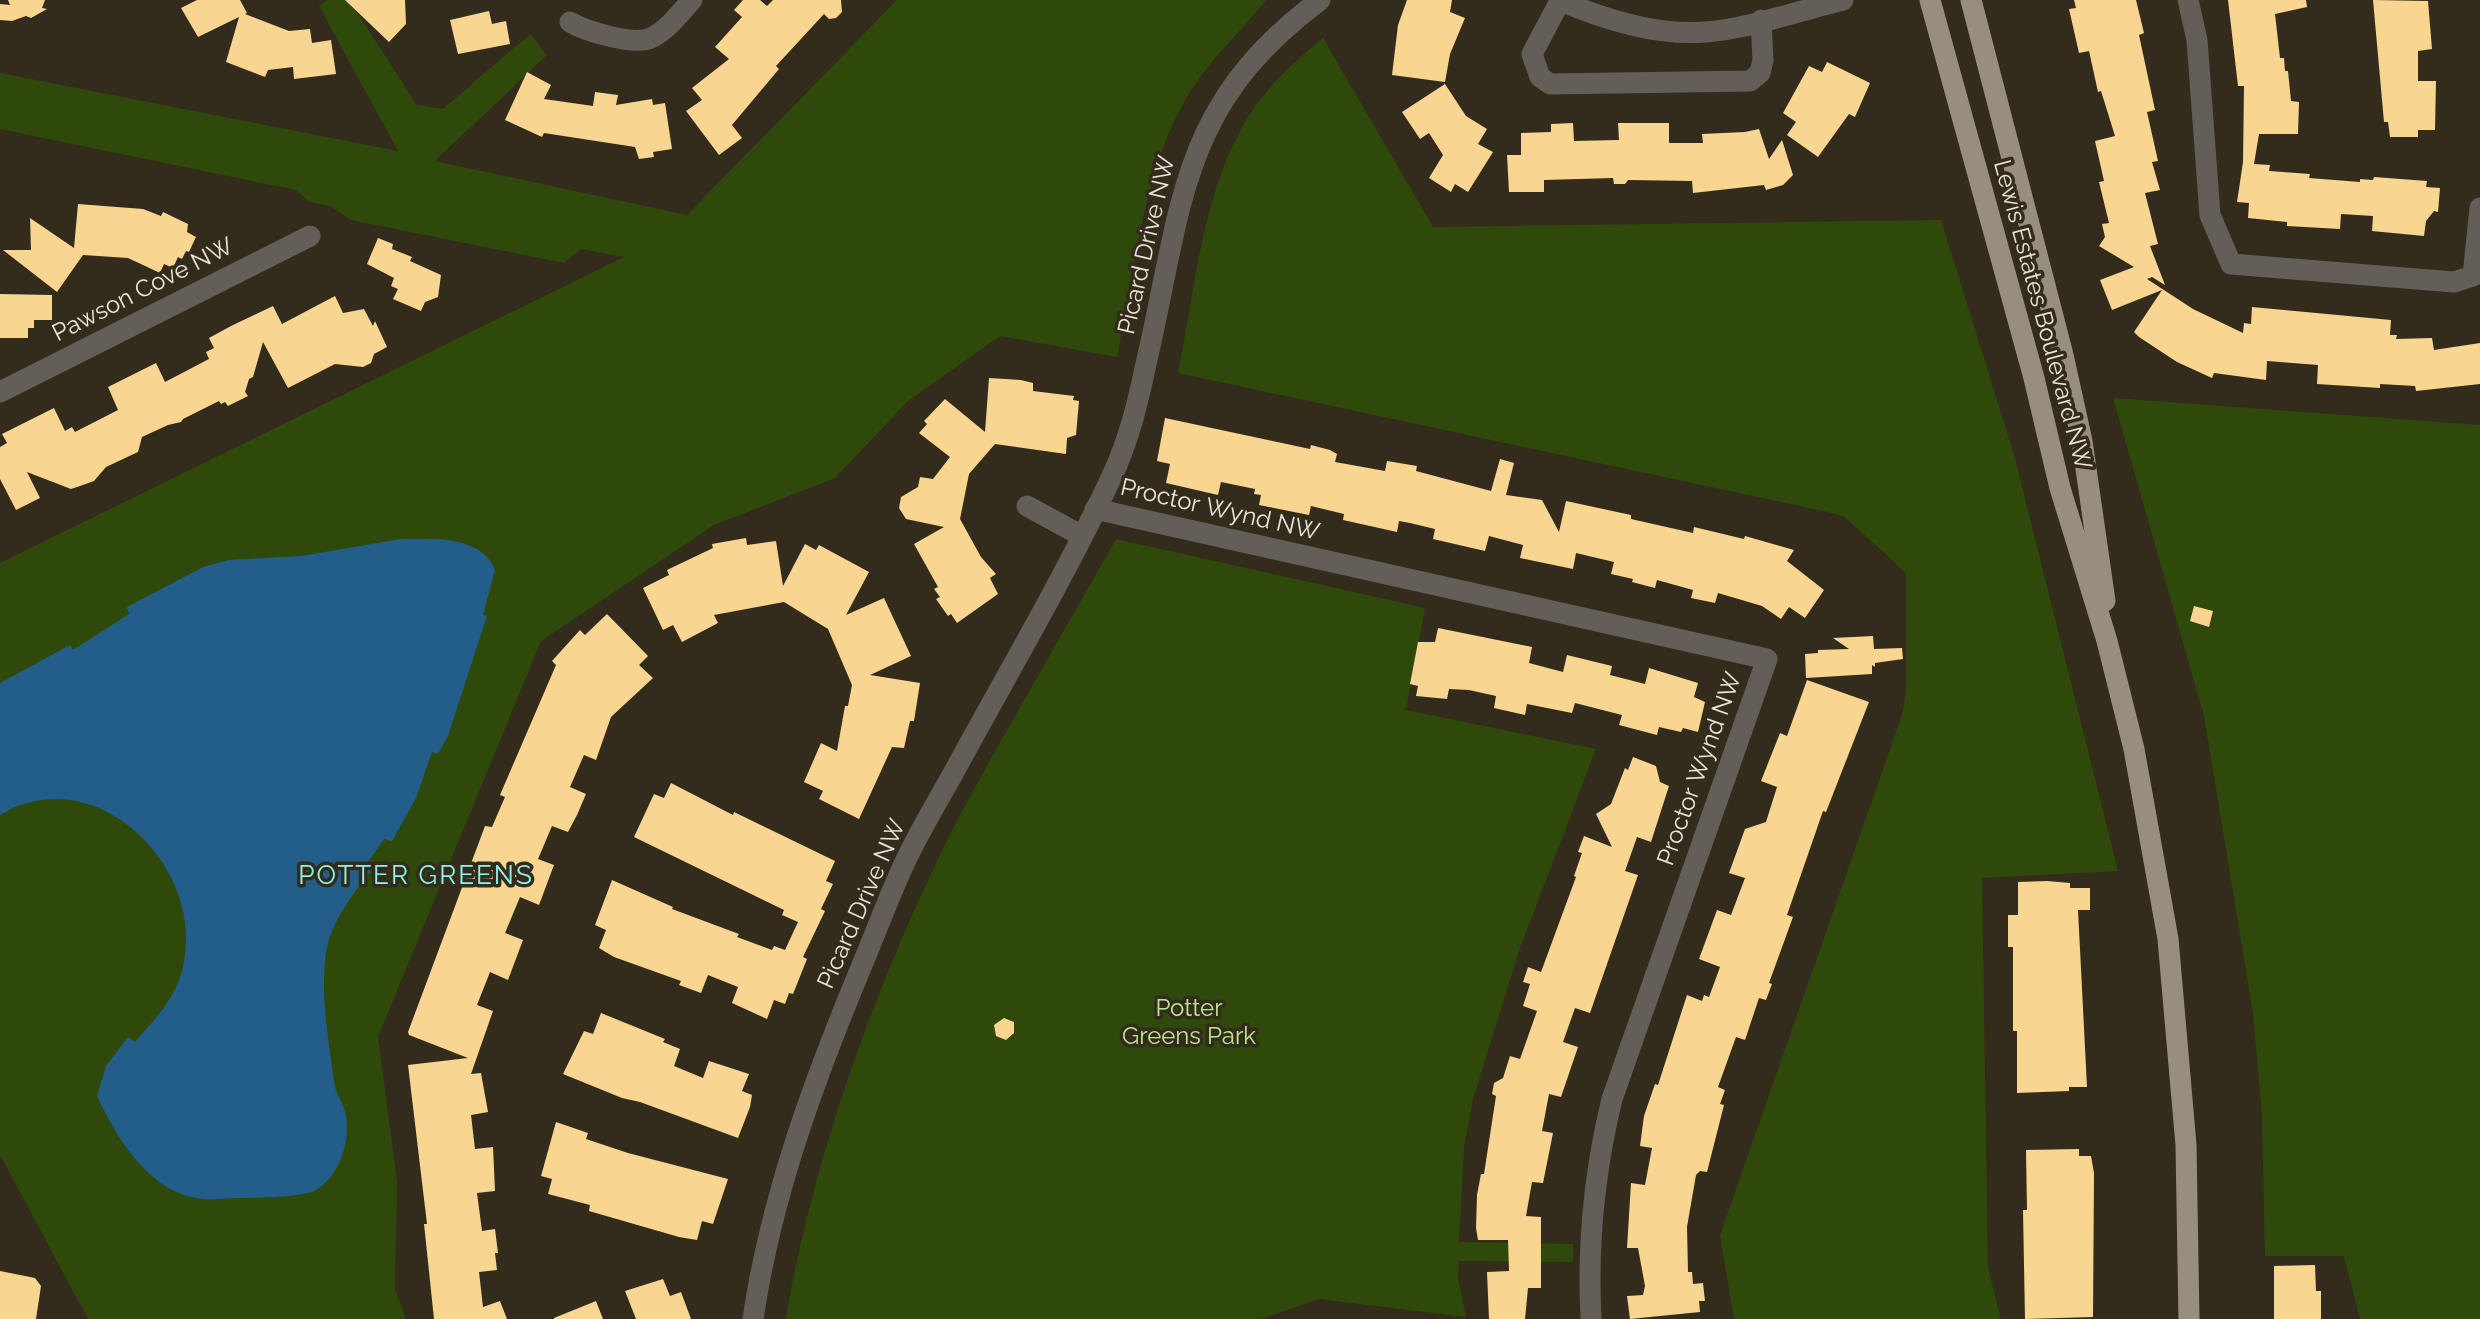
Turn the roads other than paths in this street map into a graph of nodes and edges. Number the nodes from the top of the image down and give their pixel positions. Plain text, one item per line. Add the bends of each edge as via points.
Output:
1 (692, 0) edge
2 (1320, 0) edge
3 (1560, 0) edge
4 (1843, 0) edge
5 (1930, 0) edge
6 (1971, 0) edge
7 (2188, 0) edge
8 (1761, 20) junction
9 (570, 22) dead end
10 (2480, 208) edge
11 (310, 236) dead end
12 (0, 392) edge
13 (1027, 506) dead end
14 (1096, 509) junction
15 (1082, 536) junction
16 (2107, 641) junction
17 (753, 1319) edge
18 (1591, 1319) edge
19 (2189, 1319) edge

1 - 9 street via 648,40 584,30
2 - 14 street, Picard Drive NW via 1284,27 1245,67 1213,112 1200,140 1181,199 1131,425
3 - 8 street via 1589,13 1666,30 1706,32
3 - 8 street via 1532,54 1540,77 1550,84 1750,81 1760,73 1763,60
4 - 8 street
5 - 16 main road, Lewis Estates Boulevard NW via 2060,488
6 - 16 main road, Lewis Estates Boulevard NW via 2082,441
7 - 10 street via 2197,40 2210,215 2231,264 2454,282 2473,276
11 - 12 street, Pawson Cove NW
13 - 15 street
14 - 15 street, Picard Drive NW
14 - 18 street, Proctor Wynd NW via 1767,659 1612,1100 1590,1215
15 - 17 street, Picard Drive NW via 900,874 818,1070 796,1135 758,1281
16 - 19 main road, Lewis Estates Boulevard NW via 2134,749 2168,939 2186,1145

